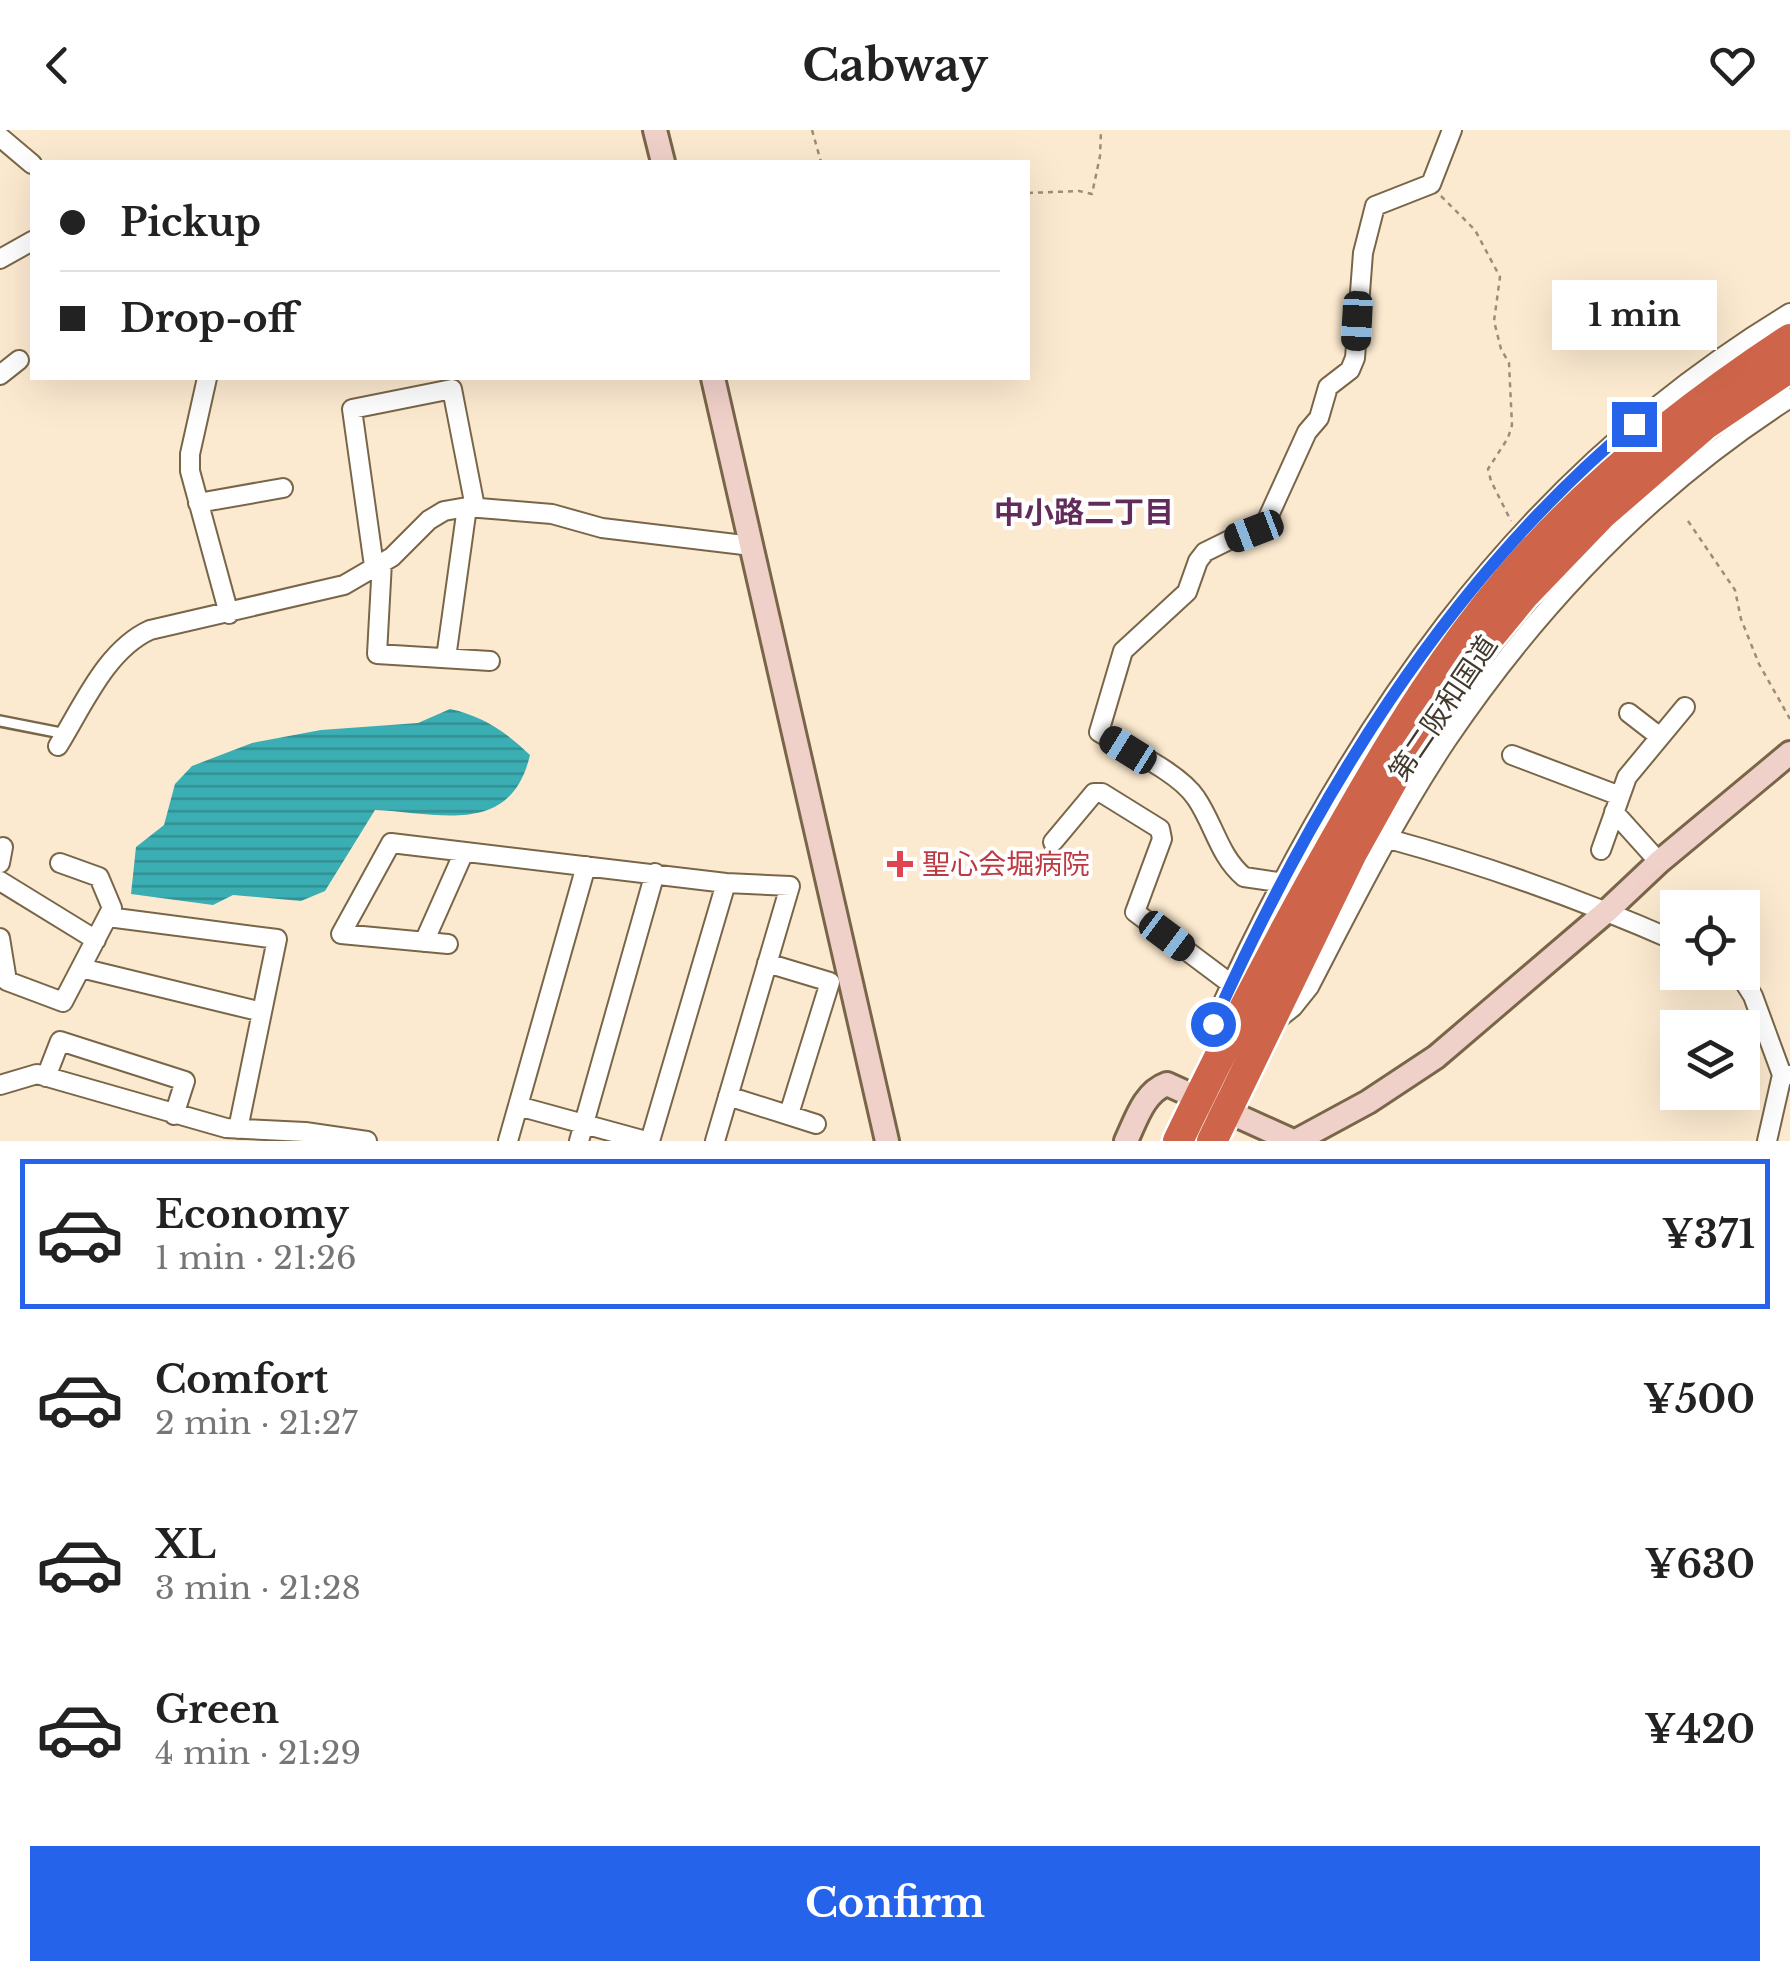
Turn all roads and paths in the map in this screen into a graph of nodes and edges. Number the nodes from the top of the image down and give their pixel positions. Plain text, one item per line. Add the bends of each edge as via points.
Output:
1 (655, 130) edge
2 (812, 130) edge
3 (1100, 130) edge
4 (1452, 130) edge
5 (0, 137) edge
6 (662, 160) edge
7 (820, 160) edge
8 (30, 162) edge
9 (1431, 184) junction
10 (1030, 193) edge
11 (30, 241) edge
12 (0, 258) edge
13 (1790, 313) edge
14 (1790, 339) edge
15 (19, 360) dead end
16 (1790, 367) edge
17 (0, 375) edge
18 (207, 380) edge
19 (713, 380) edge
20 (1790, 398) edge
21 (283, 488) dead end
22 (198, 503) junction
23 (471, 507) junction
24 (1688, 521) dead end
25 (1518, 536) junction
26 (752, 546) junction
27 (378, 564) junction
28 (228, 614) junction
29 (446, 658) junction
30 (490, 661) dead end
31 (1685, 707) dead end
32 (1629, 712) dead end
33 (1790, 719) edge
34 (0, 721) edge
35 (1660, 737) junction
36 (62, 740) joint
37 (1790, 753) edge
38 (1512, 755) dead end
39 (1617, 804) junction
40 (1388, 839) junction
41 (1052, 842) dead end
42 (1600, 850) dead end
43 (464, 852) junction
44 (1659, 862) junction
45 (60, 863) dead end
46 (586, 866) junction
47 (654, 874) junction
48 (0, 881) edge
49 (726, 883) junction
50 (1284, 883) junction
51 (1607, 911) junction
52 (108, 917) junction
53 (1660, 934) edge
54 (0, 938) edge
55 (96, 940) junction
56 (424, 942) junction
57 (448, 944) dead end
58 (767, 963) junction
59 (81, 968) junction
60 (1231, 984) junction
61 (1748, 990) edge
62 (262, 1012) junction
63 (1265, 1029) junction
64 (1218, 1061) junction
65 (1786, 1075) edge
66 (46, 1077) junction
67 (0, 1085) edge
68 (728, 1096) junction
69 (1199, 1097) junction
70 (518, 1106) junction
71 (1227, 1111) junction
72 (789, 1114) junction
73 (174, 1116) junction
74 (816, 1124) dead end
75 (238, 1129) junction
76 (582, 1132) edge
77 (304, 1136) edge
78 (367, 1141) edge
79 (508, 1141) edge
80 (648, 1141) edge
81 (715, 1141) edge
82 (887, 1141) edge
83 (1126, 1141) edge
84 (1178, 1141) edge
85 (1212, 1141) edge
86 (1294, 1141) edge
87 (1766, 1141) edge

1 - 6 street
2 - 7 path
3 - 10 path via 1092,194
4 - 9 street
5 - 8 street
9 - 25 path via 1474,230 1500,276 1494,321 1509,363 1512,424 1488,469
9 - 50 street via 1375,206 1350,370 1328,387 1266,522 1205,552 1187,592 1123,651 1100,732 1184,784 1244,877
11 - 12 street
13 - 25 street via 1680,386
14 - 64 highway, 第二阪和国道 via 1585,498 1452,649 1312,878
15 - 17 street
16 - 63 highway, 第二阪和国道 via 1706,424 1601,515 1482,645 1400,767
18 - 22 street via 190,454
19 - 26 street
20 - 40 street via 1705,456 1556,596 1444,744
21 - 22 street
22 - 28 street
23 - 26 street
23 - 27 street via 428,520
23 - 27 street via 452,389 352,408
23 - 29 street
24 - 33 path via 1735,590 1759,664
25 - 50 street via 1462,598 1383,709
26 - 82 street
27 - 28 street via 344,585
27 - 29 street via 377,654
28 - 36 street via 132,638
29 - 30 street
31 - 35 street
32 - 35 street
34 - 36 lane
35 - 39 street via 1627,777
37 - 44 street
38 - 39 street
39 - 42 street
39 - 44 street
40 - 51 street
40 - 63 street via 1308,986
41 - 60 street via 1102,793 1160,829 1136,912
43 - 46 street
43 - 56 street
43 - 56 street via 391,843 341,934
44 - 51 street
45 - 52 street via 99,876 112,908
46 - 47 street
46 - 70 street
47 - 49 street
47 - 76 street
48 - 55 street
49 - 58 street via 790,886
49 - 80 street
50 - 60 street
51 - 53 street
51 - 86 street via 1436,1056
52 - 55 street
52 - 62 street via 277,940
54 - 59 street via 8,981 26,988 64,1002
55 - 59 street
56 - 57 street
58 - 68 street
58 - 72 street via 830,982
59 - 62 street
60 - 64 street via 1213,1024
61 - 65 street
62 - 75 street
63 - 71 highway, 第二阪和国道
64 - 69 highway, 第二阪和国道
65 - 87 street
66 - 67 street
66 - 73 street
66 - 73 street via 60,1041 185,1081
68 - 72 street
68 - 81 street
69 - 71 street
69 - 83 street via 1167,1084 1157,1088
69 - 84 highway, 第二阪和国道
70 - 76 street
70 - 79 street
71 - 85 highway, 第二阪和国道
71 - 86 street
72 - 74 street
73 - 75 street
75 - 77 street
76 - 80 street
77 - 78 street

